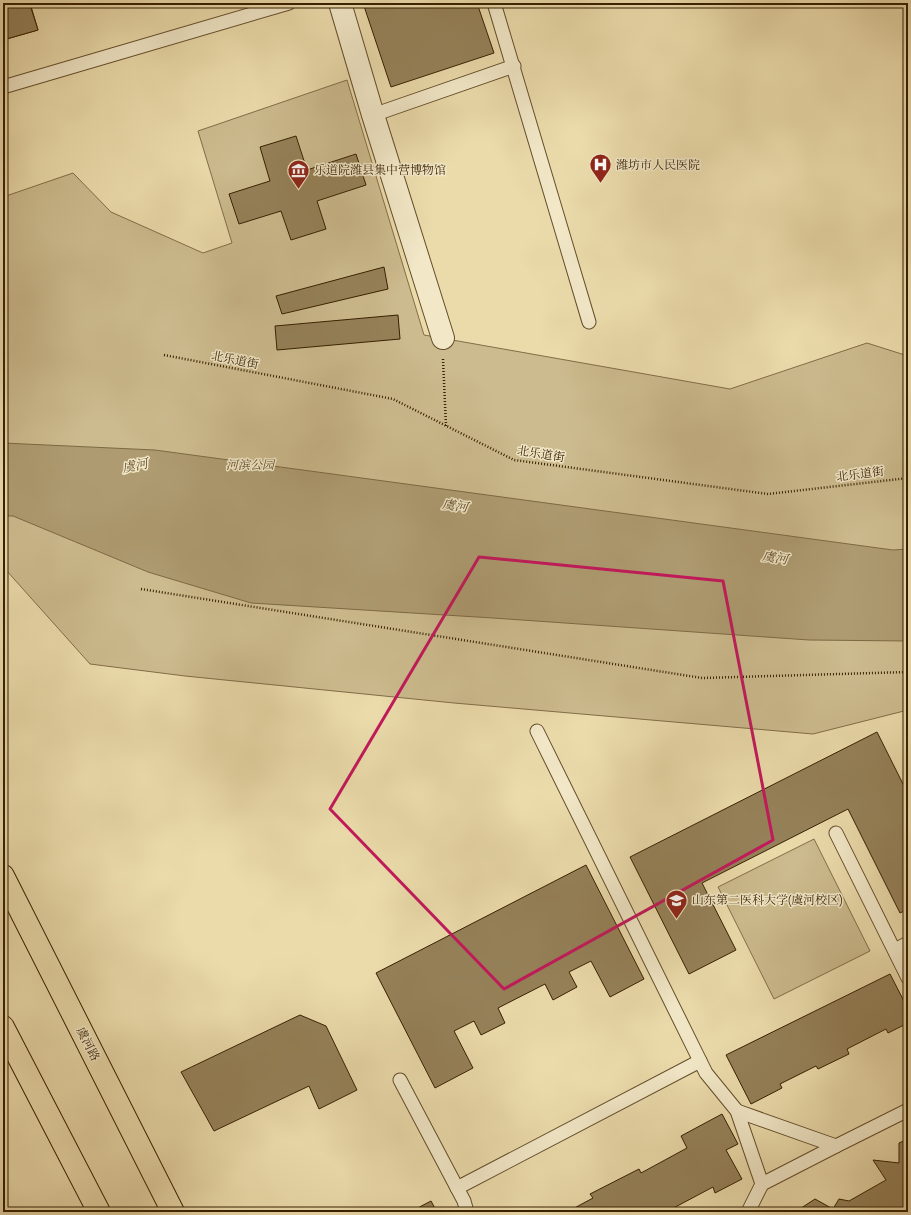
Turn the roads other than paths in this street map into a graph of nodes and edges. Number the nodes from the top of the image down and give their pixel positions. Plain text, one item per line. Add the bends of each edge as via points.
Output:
1 (289, 3) edge
2 (340, 3) edge
3 (494, 3) edge
4 (514, 66) junction
5 (3, 87) edge
6 (373, 115) junction
7 (589, 322) dead end
8 (443, 338) road end
9 (537, 731) dead end
10 (836, 833) dead end
11 (3, 876) edge
12 (908, 943) edge
13 (894, 950) junction
14 (908, 978) edge
15 (3, 1027) edge
16 (700, 1061) junction
17 (400, 1080) dead end
18 (908, 1110) edge
19 (737, 1111) junction
20 (836, 1146) junction
21 (762, 1184) junction
22 (457, 1188) junction
23 (748, 1211) edge
24 (99, 1212) edge
25 (173, 1212) edge
26 (467, 1212) edge

1 - 5 lane
2 - 6 street
3 - 4 lane
4 - 6 lane
4 - 7 lane
6 - 8 street
9 - 16 lane
10 - 13 lane
11 - 25 main road, 虞河路
12 - 13 lane
13 - 14 lane
15 - 24 main road
16 - 19 lane via 706,1073
16 - 22 lane
17 - 22 lane
18 - 20 lane
19 - 20 lane
19 - 21 lane
20 - 21 lane
21 - 23 lane
22 - 26 lane

